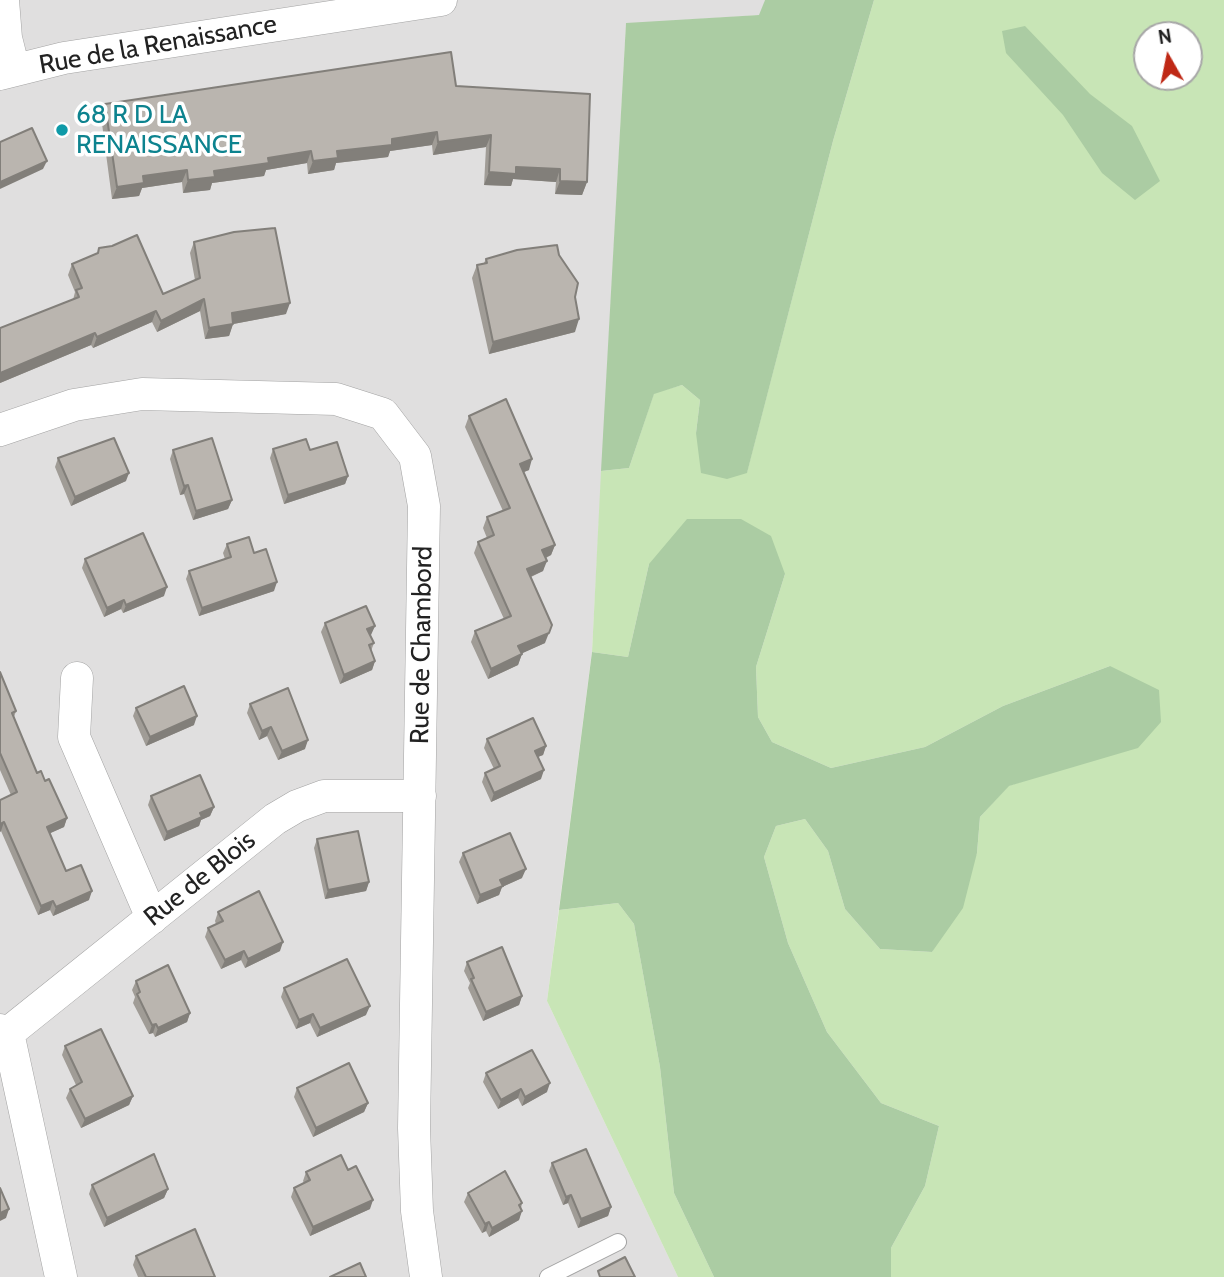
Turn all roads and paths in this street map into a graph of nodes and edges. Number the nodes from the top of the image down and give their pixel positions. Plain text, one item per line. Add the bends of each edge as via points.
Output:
1 (3, 0) edge
2 (441, 0) edge
3 (7, 72) edge
4 (0, 430) edge
5 (77, 678) dead end
6 (419, 796) junction
7 (152, 918) junction
8 (4, 1032) edge
9 (618, 1242) dead end
10 (61, 1277) edge
11 (426, 1277) edge
12 (548, 1277) edge

1 - 3 street
2 - 3 street, Rue de la Renaissance via 77,56
4 - 6 street, Rue de Chambord via 74,405 142,394 336,399 383,414 415,456 425,506
5 - 7 street via 74,737
6 - 7 street, Rue de Blois via 324,796 297,806
6 - 11 street, Rue de Chambord via 414,1128 417,1211
7 - 8 street, Rue de Blois
8 - 10 street
9 - 12 lane

